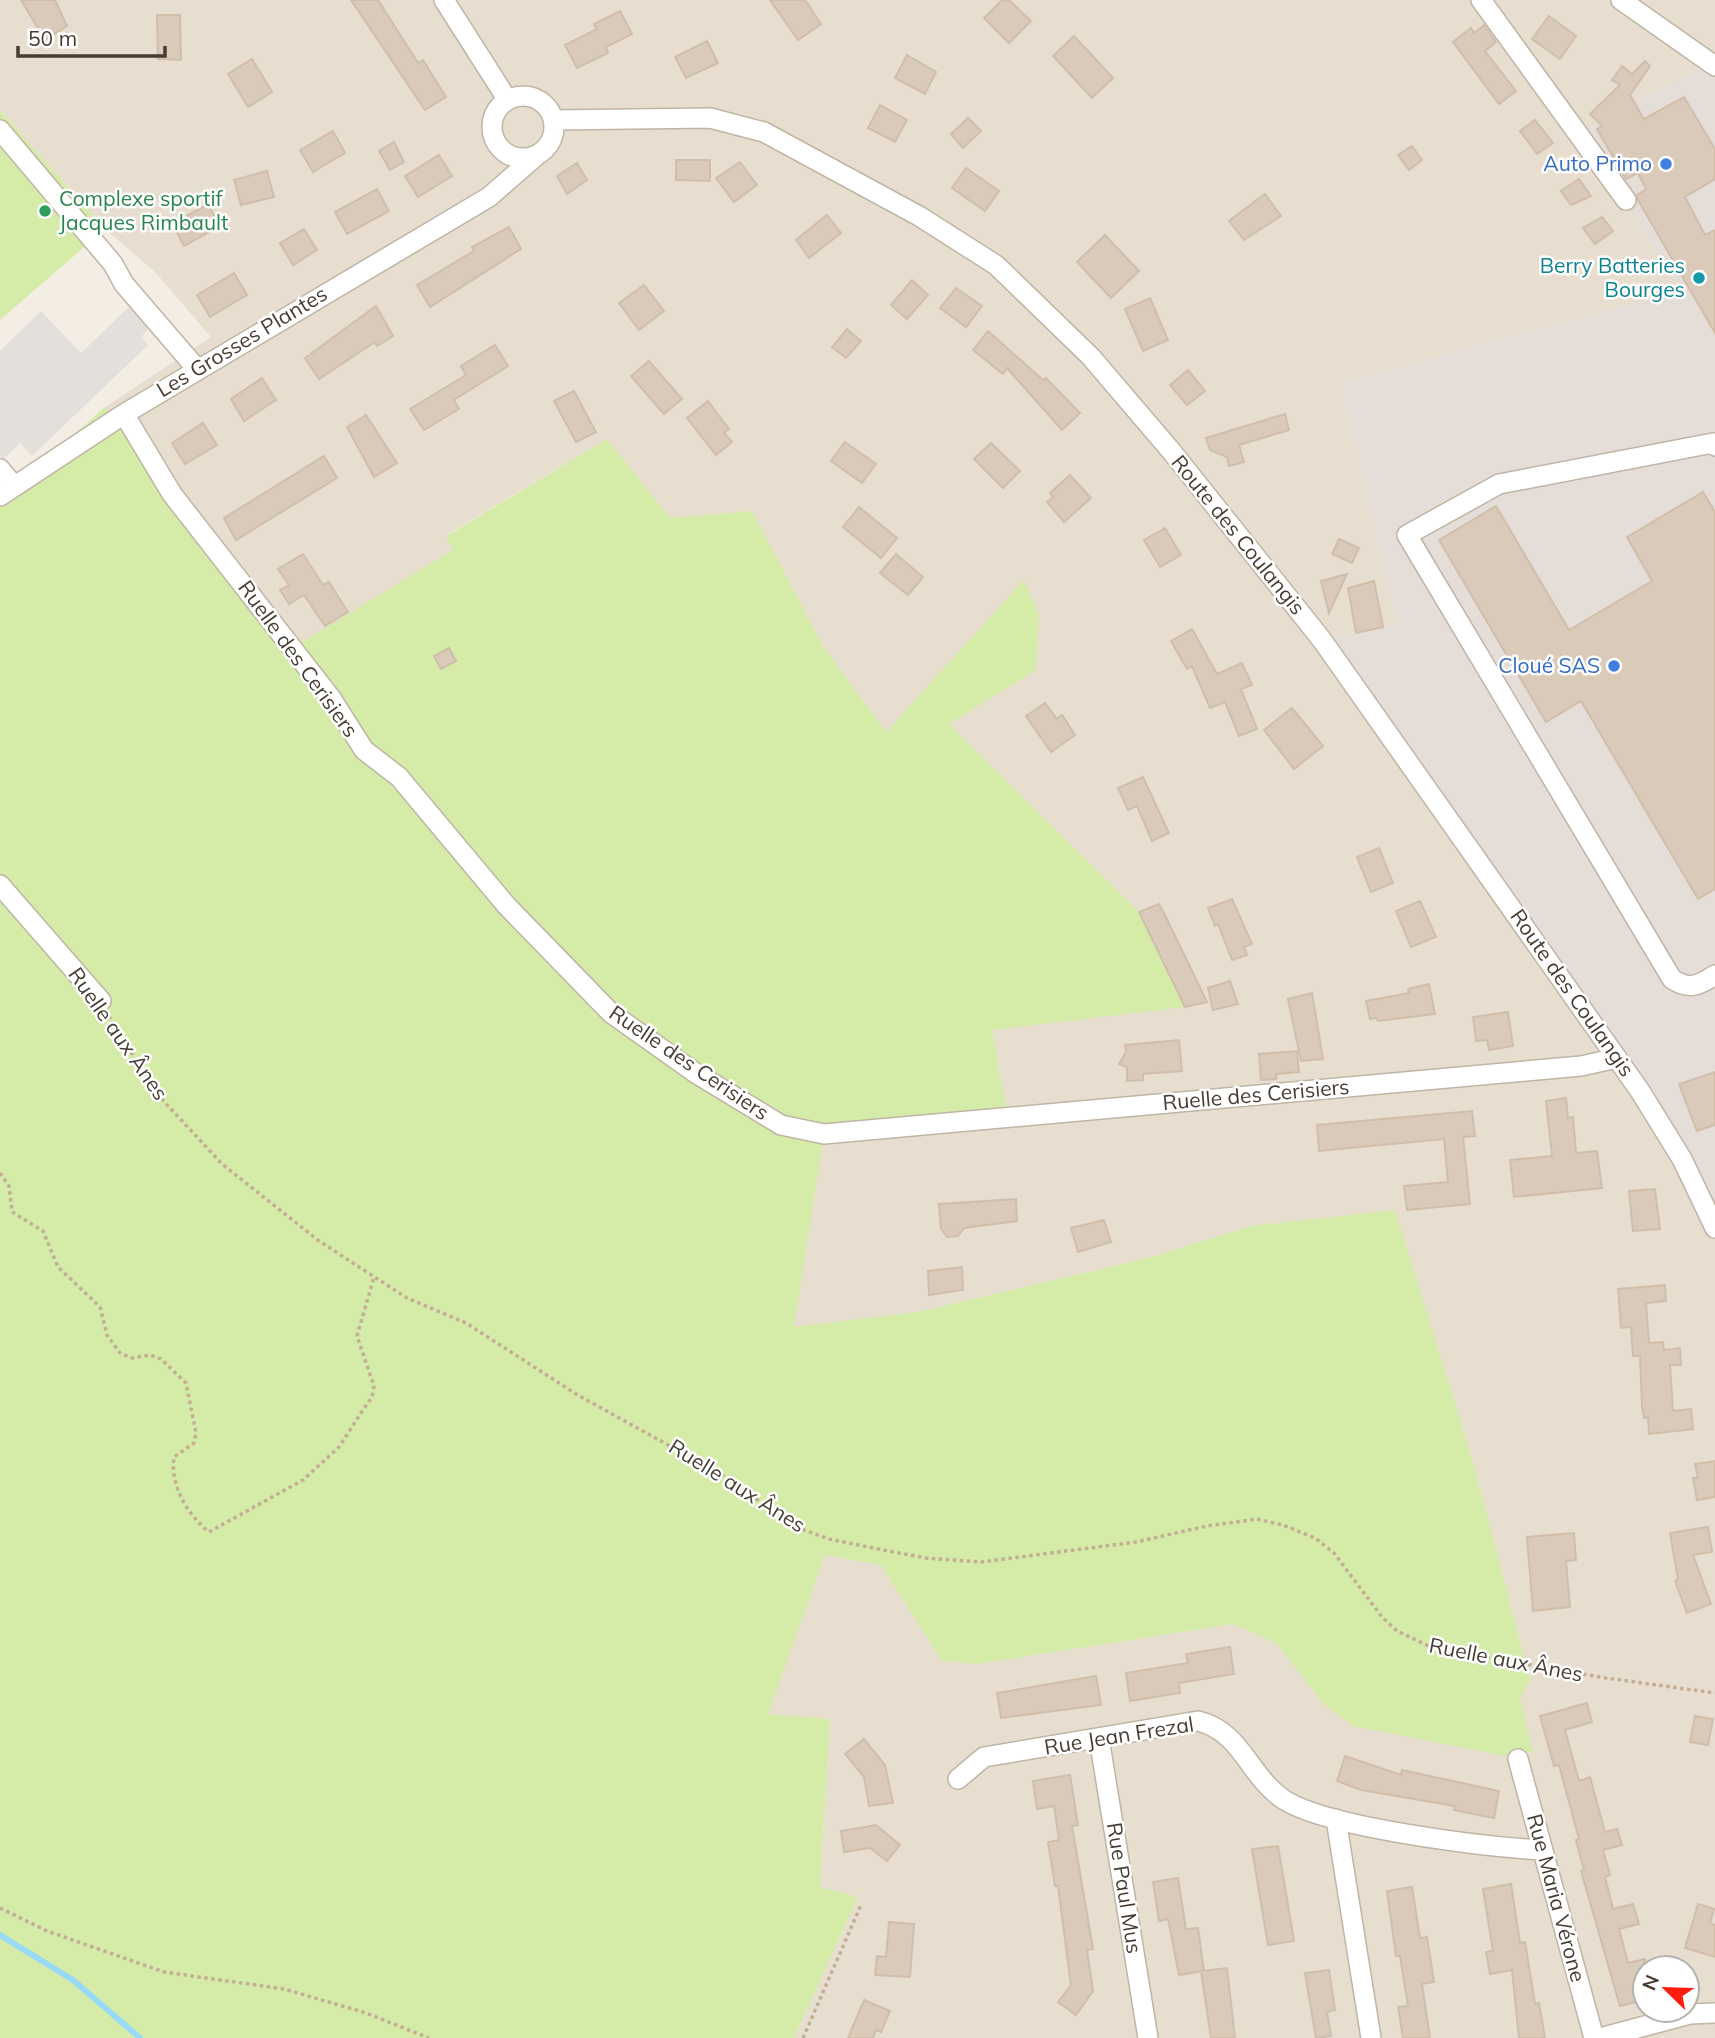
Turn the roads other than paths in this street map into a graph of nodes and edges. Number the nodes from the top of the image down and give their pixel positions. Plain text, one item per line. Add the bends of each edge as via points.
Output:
1 (444, 0) edge
2 (1481, 0) edge
3 (1620, 0) edge
4 (1715, 66) edge
5 (508, 99) junction
6 (554, 120) junction
7 (0, 130) edge
8 (505, 153) junction
9 (536, 156) junction
10 (489, 197) junction
11 (1626, 200) dead end
12 (197, 369) junction
13 (124, 414) junction
14 (1715, 446) edge
15 (0, 469) edge
16 (7, 491) edge
17 (0, 885) edge
18 (1715, 975) edge
19 (100, 1001) road end
20 (1617, 1058) junction
21 (1715, 1228) edge
22 (1099, 1738) junction
23 (1518, 1759) dead end
24 (958, 1779) dead end
25 (1336, 1819) junction
26 (1543, 1850) junction
27 (1715, 2013) edge
28 (1148, 2038) edge
29 (1371, 2038) edge
30 (1594, 2038) edge
31 (1600, 2038) edge

1 - 5 street
2 - 11 street
3 - 4 street
5 - 6 street via 536,98
5 - 8 street via 499,106 491,125 497,145
6 - 9 street via 549,145
6 - 20 street, Route des Coulangis via 710,118 764,132 919,216 996,265 1091,356 1322,640
7 - 12 street
8 - 9 street via 525,159
8 - 10 street
9 - 10 street, Les Grosses Plantes
10 - 12 street, Les Grosses Plantes
12 - 13 street, Les Grosses Plantes
13 - 16 street, Les Grosses Plantes
13 - 20 street, Ruelle des Cerisiers via 172,494 331,698 364,750 399,777 506,905 611,1013 697,1074 781,1125 824,1134 1581,1066
14 - 18 street via 1499,484 1407,535 1671,979 1684,987 1698,986
15 - 16 street
17 - 19 street, Ruelle aux Ânes
20 - 21 street, Route des Coulangis via 1682,1159
22 - 24 street, Rue Jean Frezal via 984,1757
22 - 25 street, Rue Jean Frezal via 1198,1721 1212,1724 1232,1739 1283,1799
22 - 28 street, Rue Paul Mus
23 - 26 street, Rue Maria Vérone
25 - 26 street, Rue Jean Frezal
25 - 29 street
26 - 30 street, Rue Maria Vérone
27 - 31 street via 1690,2014

